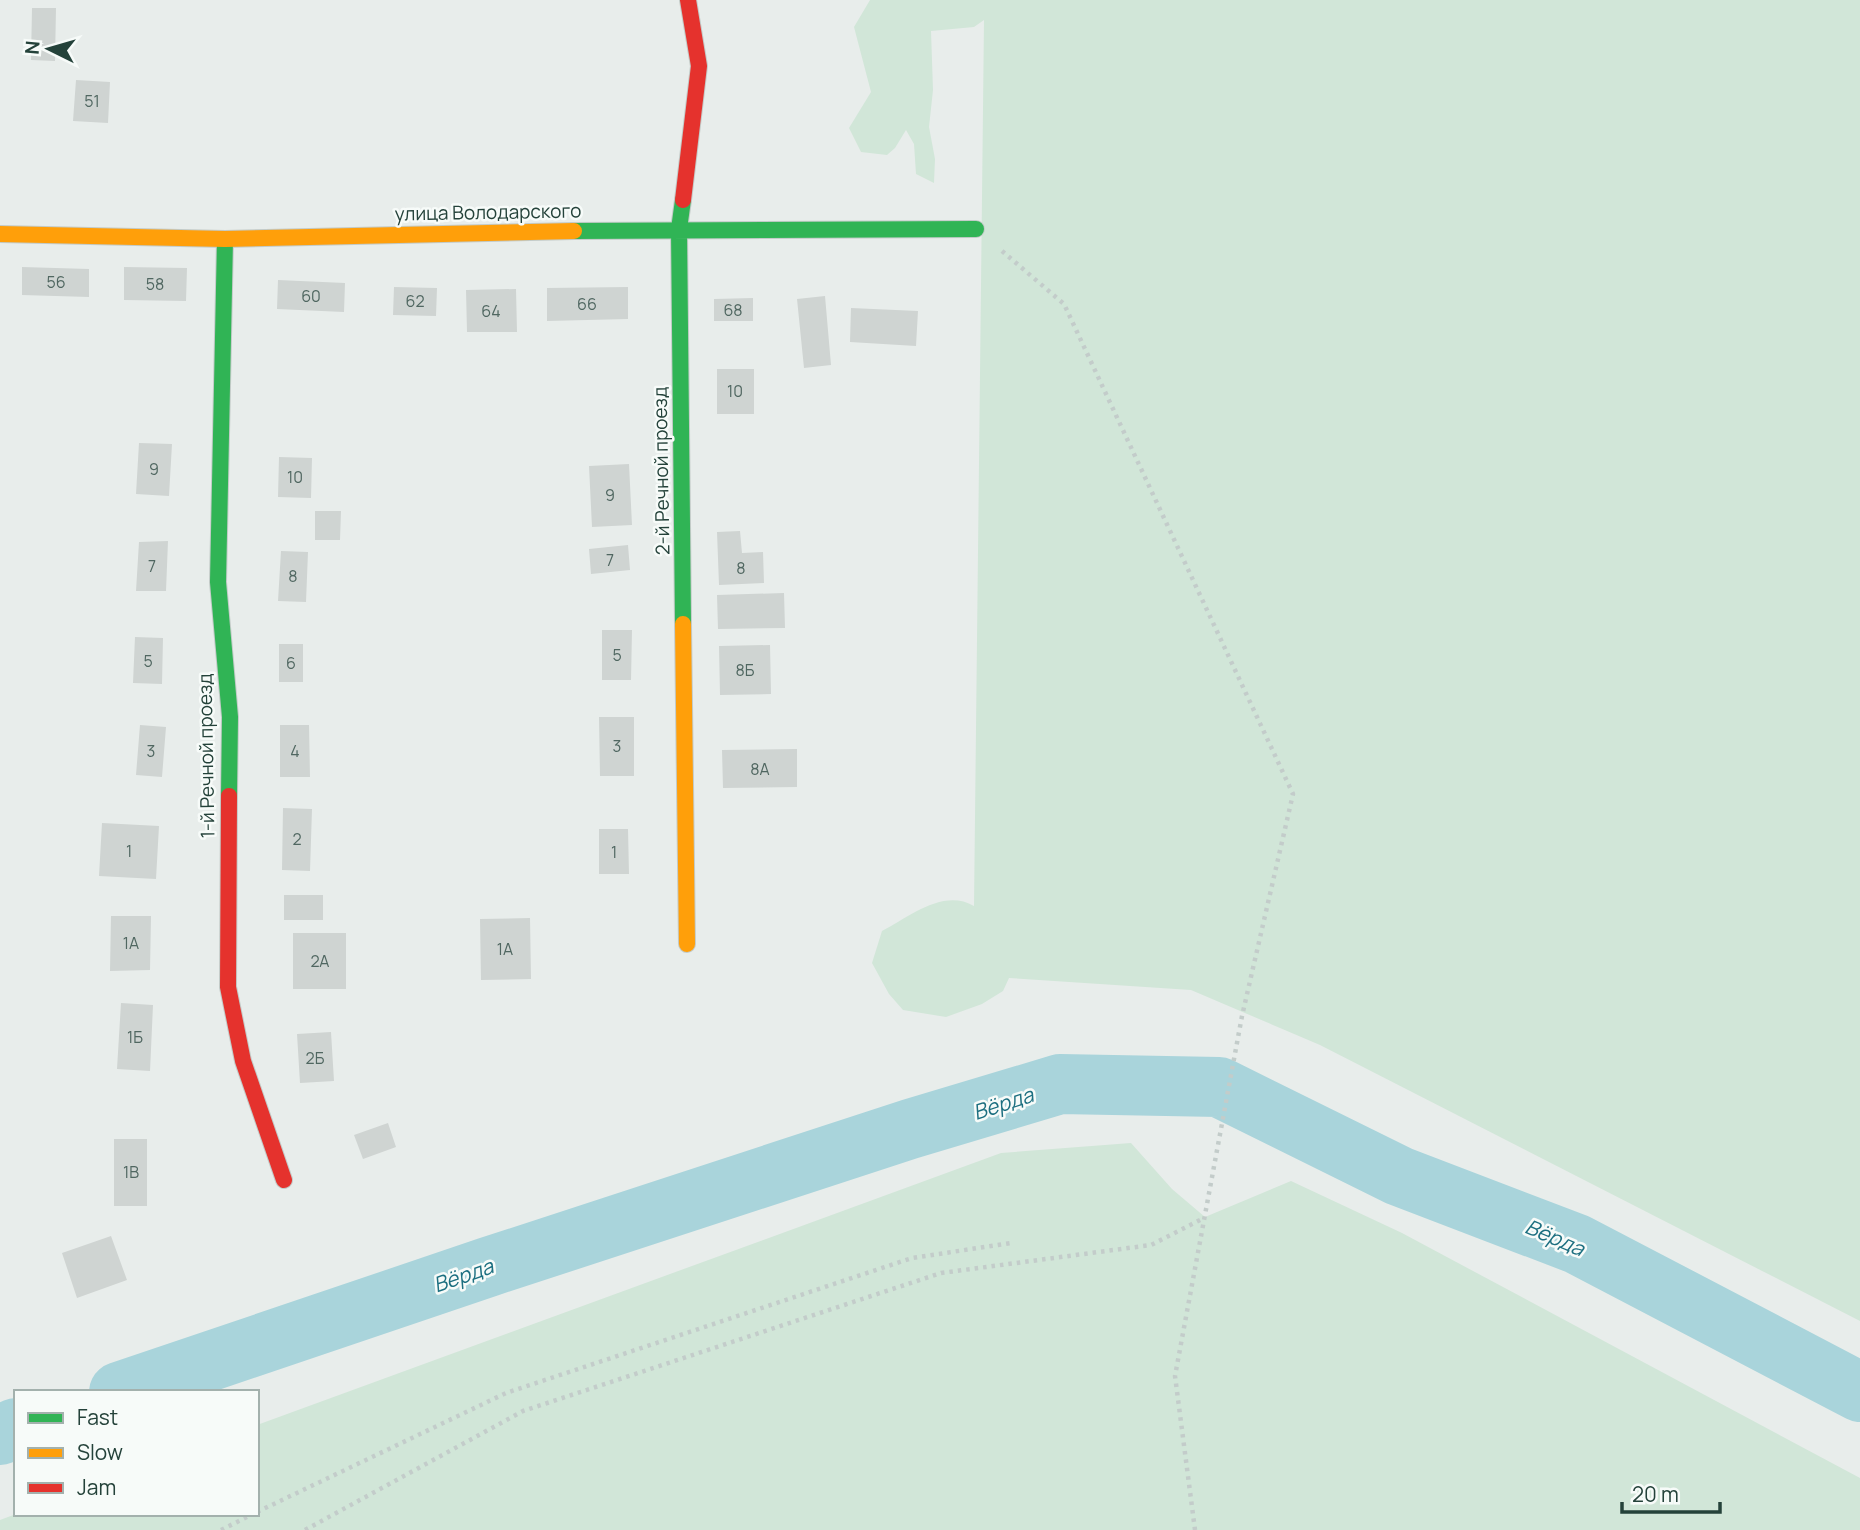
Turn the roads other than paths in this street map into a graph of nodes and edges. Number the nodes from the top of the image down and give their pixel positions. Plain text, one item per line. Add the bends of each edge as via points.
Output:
1 (688, 0) edge
2 (679, 229) junction
3 (976, 229) road end
4 (0, 234) edge
5 (225, 239) junction
6 (687, 944) dead end
7 (284, 1180) dead end

1 - 2 street, 2-й Речной проезд via 699,65
2 - 3 street, улица Володарского
2 - 5 street, улица Володарского
2 - 6 street, 2-й Речной проезд
4 - 5 street, улица Володарского
5 - 7 street, 1-й Речной проезд via 218,582 230,717 228,987 243,1061

